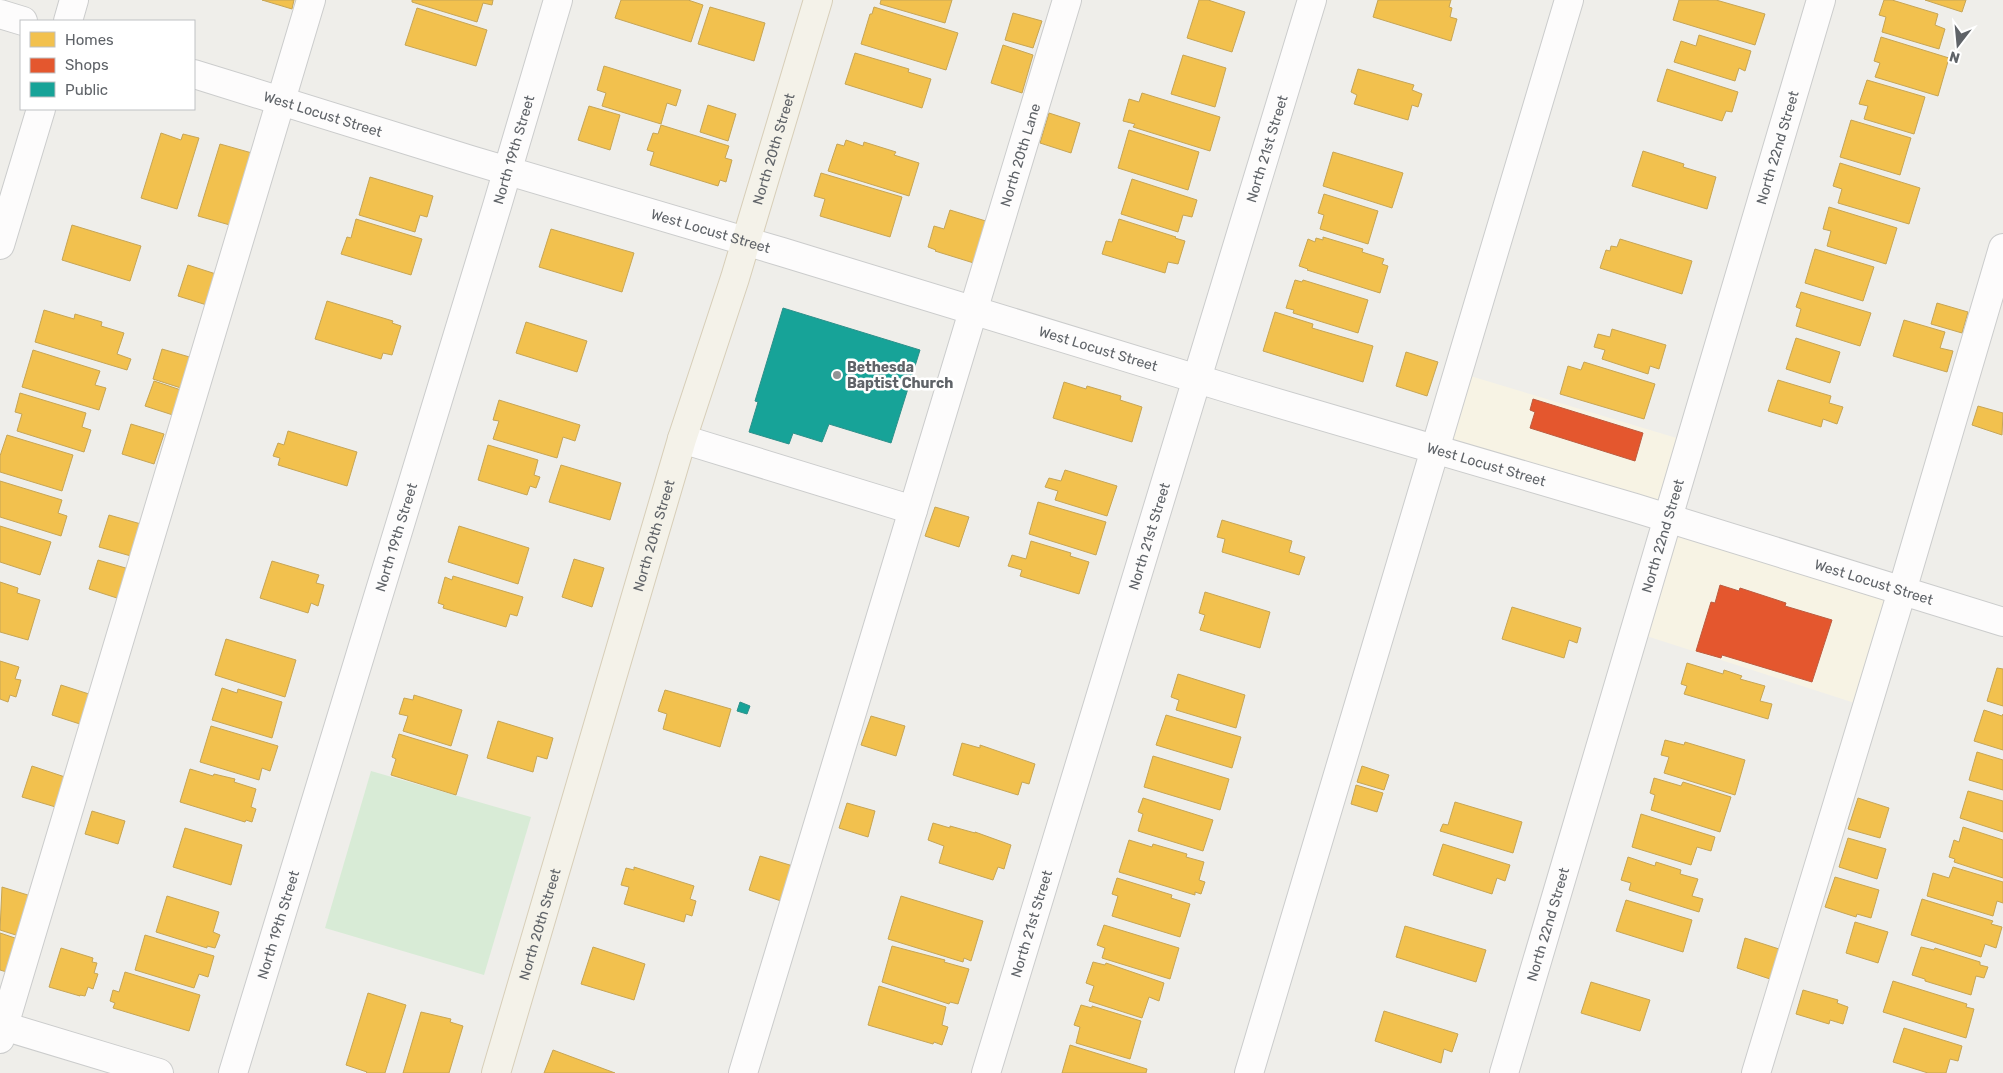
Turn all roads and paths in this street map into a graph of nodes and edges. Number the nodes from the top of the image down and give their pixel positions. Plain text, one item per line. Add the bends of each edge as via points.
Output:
1 (74, 0) edge
2 (311, 0) edge
3 (558, 0) edge
4 (818, 0) edge
5 (1067, 0) edge
6 (1312, 0) edge
7 (1569, 0) edge
8 (1821, 0) edge
9 (0, 14) edge
10 (20, 20) edge
11 (68, 20) edge
12 (195, 74) edge
13 (281, 101) junction
14 (41, 110) edge
15 (507, 171) junction
16 (746, 242) junction
17 (0, 244) edge
18 (2003, 248) edge
19 (974, 310) junction
20 (1197, 379) junction
21 (682, 439) junction
22 (1435, 449) junction
23 (913, 510) junction
24 (1668, 518) junction
25 (1902, 591) junction
26 (2003, 622) edge
27 (1, 1030) edge
28 (159, 1073) edge
29 (233, 1073) edge
30 (496, 1073) edge
31 (743, 1073) edge
32 (986, 1073) edge
33 (1249, 1073) edge
34 (1504, 1073) edge
35 (1756, 1073) edge

1 - 11 street
2 - 13 street
3 - 15 street, North 19th Street
4 - 16 main road, North 20th Street
5 - 19 street, North 20th Lane
6 - 20 street, North 21st Street
7 - 22 street
8 - 24 street, North 22nd Street
9 - 10 street
12 - 13 street, West Locust Street
13 - 15 street, West Locust Street
13 - 27 street
14 - 17 street
15 - 16 street, West Locust Street
15 - 29 street, North 19th Street
16 - 19 street, West Locust Street
16 - 21 main road, North 20th Street
18 - 25 street
19 - 20 street, West Locust Street
19 - 23 street, North 20th Lane
20 - 22 street, West Locust Street
20 - 32 street, North 21st Street
21 - 23 street
21 - 30 main road, North 20th Street
22 - 24 street, West Locust Street
22 - 33 street
23 - 31 street, North 20th Lane
24 - 25 street, West Locust Street
24 - 34 street, North 22nd Street
25 - 26 street, West Locust Street
25 - 35 street
27 - 28 street

